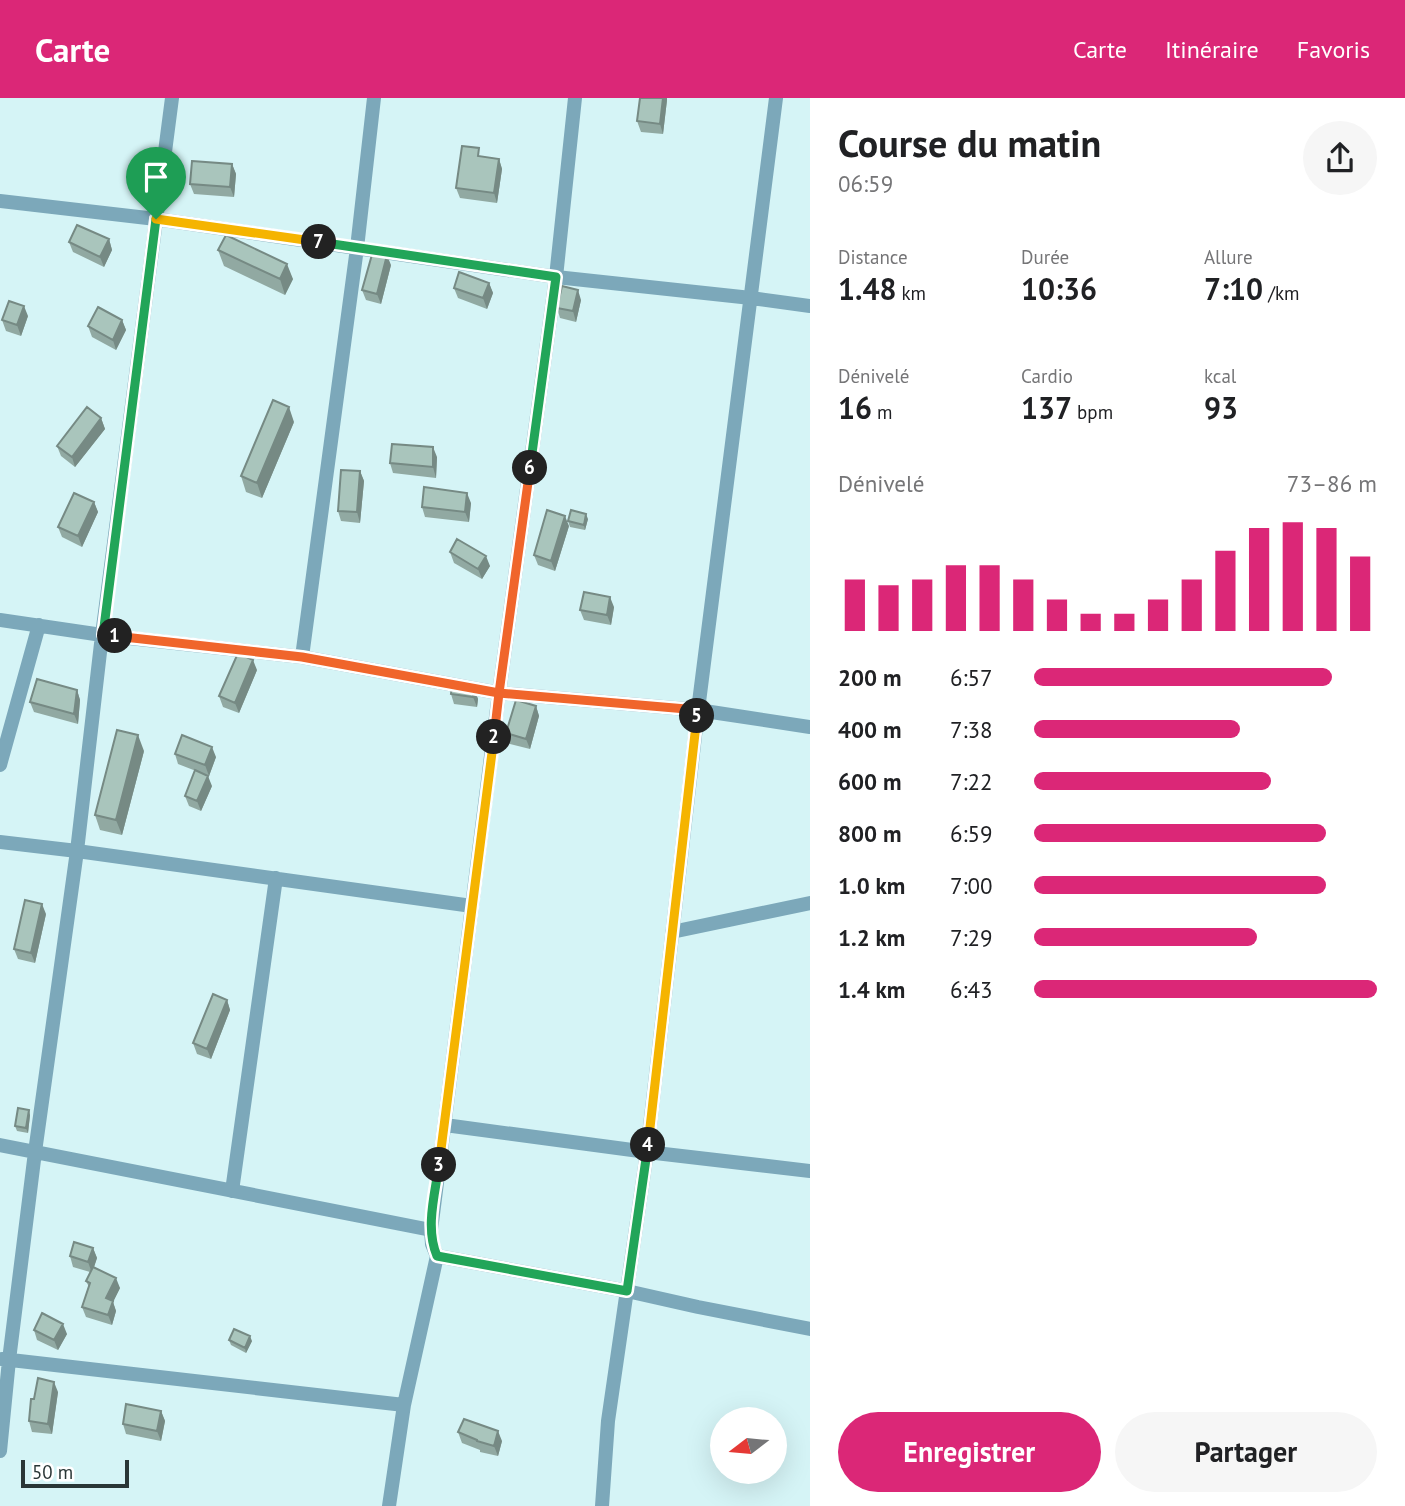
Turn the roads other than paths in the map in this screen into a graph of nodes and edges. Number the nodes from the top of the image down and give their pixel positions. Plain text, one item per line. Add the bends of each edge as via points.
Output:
1 (172, 98) edge
2 (374, 98) edge
3 (575, 98) edge
4 (776, 98) edge
5 (0, 201) edge
6 (156, 219) junction
7 (357, 248) junction
8 (556, 277) junction
9 (751, 298) junction
10 (810, 306) edge
11 (0, 620) edge
12 (39, 625) junction
13 (103, 635) junction
14 (302, 657) junction
15 (499, 693) junction
16 (698, 710) junction
17 (810, 727) edge
18 (0, 765) edge
19 (0, 842) edge
20 (77, 851) junction
21 (276, 878) junction
22 (810, 903) edge
23 (472, 906) junction
24 (672, 932) junction
25 (445, 1125) junction
26 (0, 1144) edge
27 (35, 1152) junction
28 (647, 1152) junction
29 (810, 1171) edge
30 (232, 1191) junction
31 (431, 1230) junction
32 (437, 1256) junction
33 (627, 1291) junction
34 (810, 1329) edge
35 (4, 1359) edge
36 (404, 1405) junction
37 (0, 1451) edge
38 (389, 1506) edge
39 (602, 1506) edge

1 - 6 street
2 - 7 street
3 - 8 street
4 - 9 street
5 - 6 street
6 - 7 street
6 - 13 street
7 - 8 street
7 - 14 street
8 - 9 street
8 - 15 street
9 - 10 street
9 - 16 street
11 - 12 street
12 - 13 street
12 - 18 street
13 - 14 street
13 - 20 street
14 - 15 street
15 - 16 street
15 - 23 street
16 - 17 street
16 - 24 street
19 - 20 street
20 - 21 street
20 - 27 street
21 - 23 street
21 - 30 street
22 - 24 street
23 - 25 street
24 - 28 street
25 - 28 street
25 - 31 street
26 - 27 street
27 - 30 street
27 - 35 street
28 - 29 street
28 - 33 street
30 - 31 street
31 - 32 street
32 - 33 street
32 - 36 street
33 - 34 street
33 - 39 street via 608,1421
35 - 36 street
35 - 37 street
36 - 38 street

